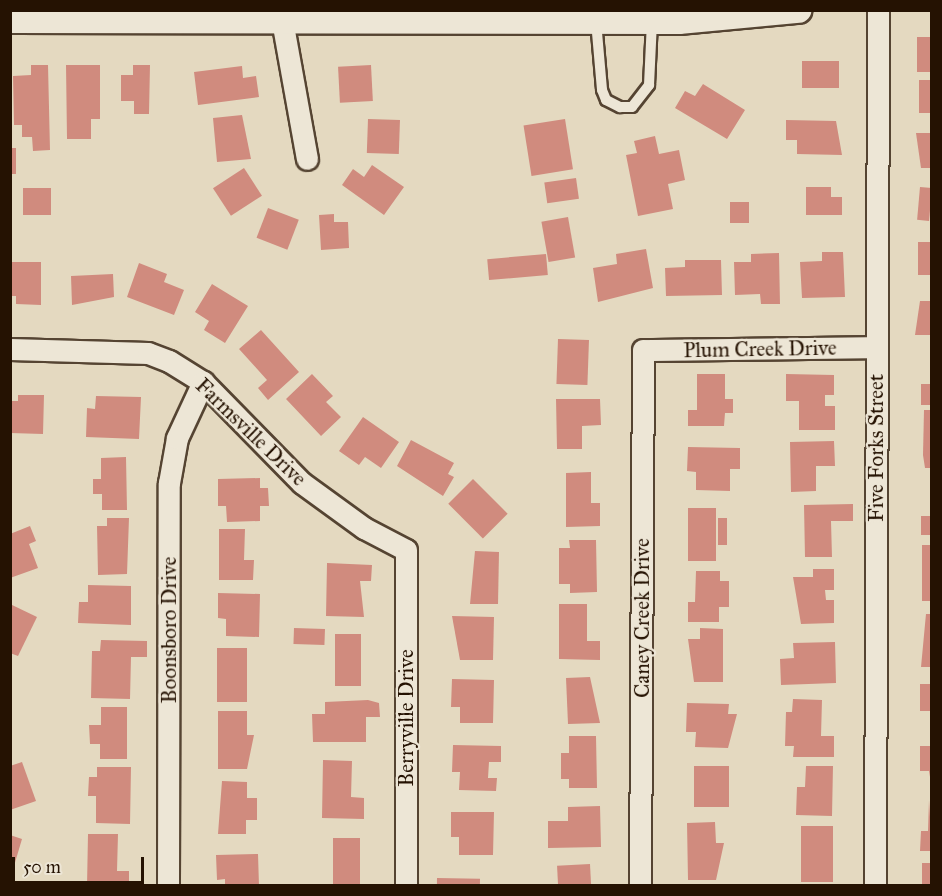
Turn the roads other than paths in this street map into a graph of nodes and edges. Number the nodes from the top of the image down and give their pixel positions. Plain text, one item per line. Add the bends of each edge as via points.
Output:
1 (798, 10) edge
2 (878, 10) edge
3 (10, 20) edge
4 (282, 20) junction
5 (596, 21) junction
6 (652, 21) junction
7 (307, 159) dead end
8 (876, 347) junction
9 (10, 349) edge
10 (644, 350) joint
11 (203, 382) junction
12 (406, 550) joint
13 (168, 885) edge
14 (406, 885) edge
15 (640, 885) edge
16 (875, 885) edge

1 - 6 street
2 - 8 street, Five Forks Street
3 - 4 street
4 - 5 street
4 - 7 street
5 - 6 street
5 - 6 lane via 602,90 606,100 620,107 632,107 649,85
8 - 10 street, Plum Creek Drive
8 - 16 street, Five Forks Street
9 - 11 street, Farmsville Drive via 148,353
10 - 15 street, Caney Creek Drive
11 - 12 street, Farmsville Drive via 302,483 364,528
11 - 13 street, Boonsboro Drive via 177,438 169,483
12 - 14 street, Berryville Drive

